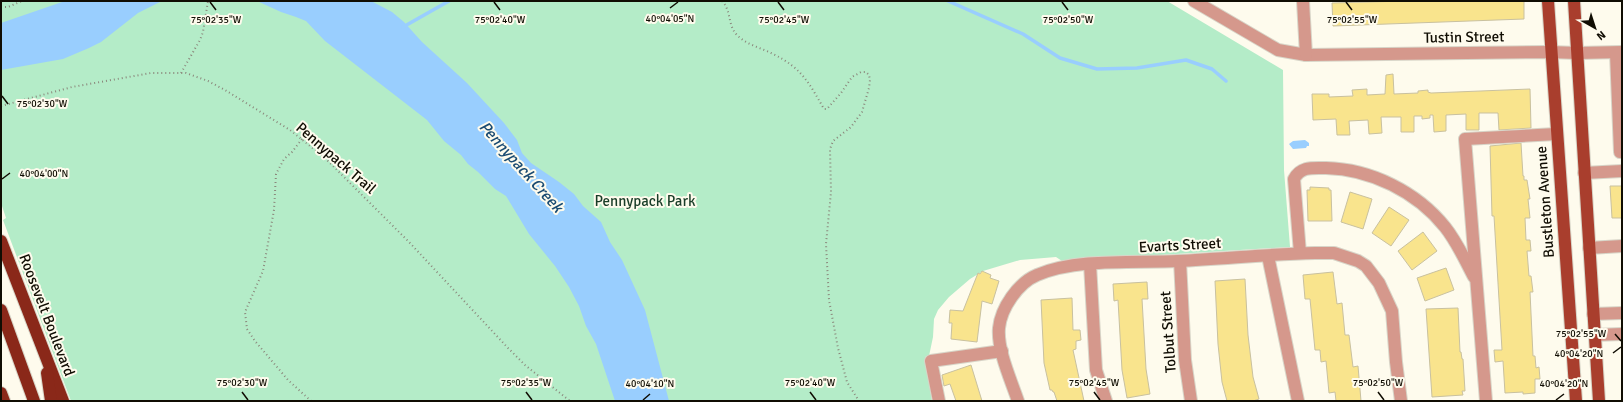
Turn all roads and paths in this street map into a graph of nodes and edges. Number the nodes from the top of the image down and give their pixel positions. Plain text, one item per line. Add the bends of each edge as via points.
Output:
1 (22, 1) edge
2 (208, 1) edge
3 (722, 1) edge
4 (1194, 1) edge
5 (1303, 1) edge
6 (1548, 1) edge
7 (1574, 1) edge
8 (1, 7) edge
9 (1550, 52) junction
10 (1578, 53) junction
11 (1619, 53) edge
12 (1306, 56) junction
13 (181, 72) junction
14 (1, 106) edge
15 (1556, 134) junction
16 (302, 139) junction
17 (1620, 152) dead end
18 (1622, 171) edge
19 (1584, 173) junction
20 (1, 241) edge
21 (1622, 246) edge
22 (1588, 248) junction
23 (1300, 253) junction
24 (1268, 256) junction
25 (1180, 261) junction
26 (1090, 264) junction
27 (1477, 284) junction
28 (1, 310) edge
29 (1622, 312) edge
30 (1593, 314) junction
31 (1622, 334) edge
32 (1594, 335) junction
33 (44, 350) junction
34 (1002, 351) junction
35 (1, 393) edge
36 (4, 401) edge
37 (34, 401) edge
38 (51, 401) edge
39 (63, 401) edge
40 (311, 401) edge
41 (570, 401) edge
42 (859, 401) edge
43 (939, 401) edge
44 (1018, 401) edge
45 (1106, 401) edge
46 (1191, 401) edge
47 (1298, 401) edge
48 (1401, 401) edge
49 (1486, 401) edge
50 (1576, 401) edge
51 (1598, 401) edge

1 - 8 path
2 - 13 path via 200,40
3 - 42 path via 727,7 730,25 738,36 790,63 808,82 824,109 833,103 852,77 861,72 869,75 869,88 862,112 851,127 833,141 830,149 831,192 826,244 829,300 838,348 847,382
4 - 12 street, Tustin Street via 1278,50
5 - 12 street
6 - 9 main road, Bustleton Avenue
7 - 10 main road
9 - 10 street, Tustin Street
9 - 12 street, Tustin Street
9 - 15 main road, Bustleton Avenue
10 - 11 street, Tustin Street
10 - 19 main road
11 - 17 street
13 - 14 path, Pennypack Trail via 118,78
13 - 16 path, Pennypack Trail via 216,84
15 - 27 street via 1465,139
15 - 50 main road, Bustleton Avenue
16 - 40 path via 284,159 276,174 274,210 263,271 245,312 247,329 255,341 288,380
16 - 41 path, Pennypack Trail via 364,195 518,357
18 - 19 street
19 - 22 main road
20 - 33 highway, Roosevelt Boulevard
21 - 22 street
22 - 30 main road
23 - 24 street, Evarts Street
23 - 27 street via 1294,179 1298,172 1306,168 1354,171 1397,186 1423,205 1445,227
23 - 48 street, Evarts Street via 1334,253 1355,260 1366,266 1379,283 1392,311
24 - 25 street, Evarts Street
24 - 47 street
25 - 26 street, Evarts Street
25 - 46 street, Tolbut Street via 1185,360
26 - 34 street, Evarts Street via 1078,264 1035,276 1016,290 1006,306 999,327
26 - 45 street via 1096,370
27 - 49 street
28 - 37 highway
29 - 30 street
30 - 32 main road
31 - 32 street
32 - 51 main road
33 - 38 highway
33 - 39 highway, Roosevelt Boulevard
34 - 43 street via 931,361
34 - 44 street
35 - 36 highway

